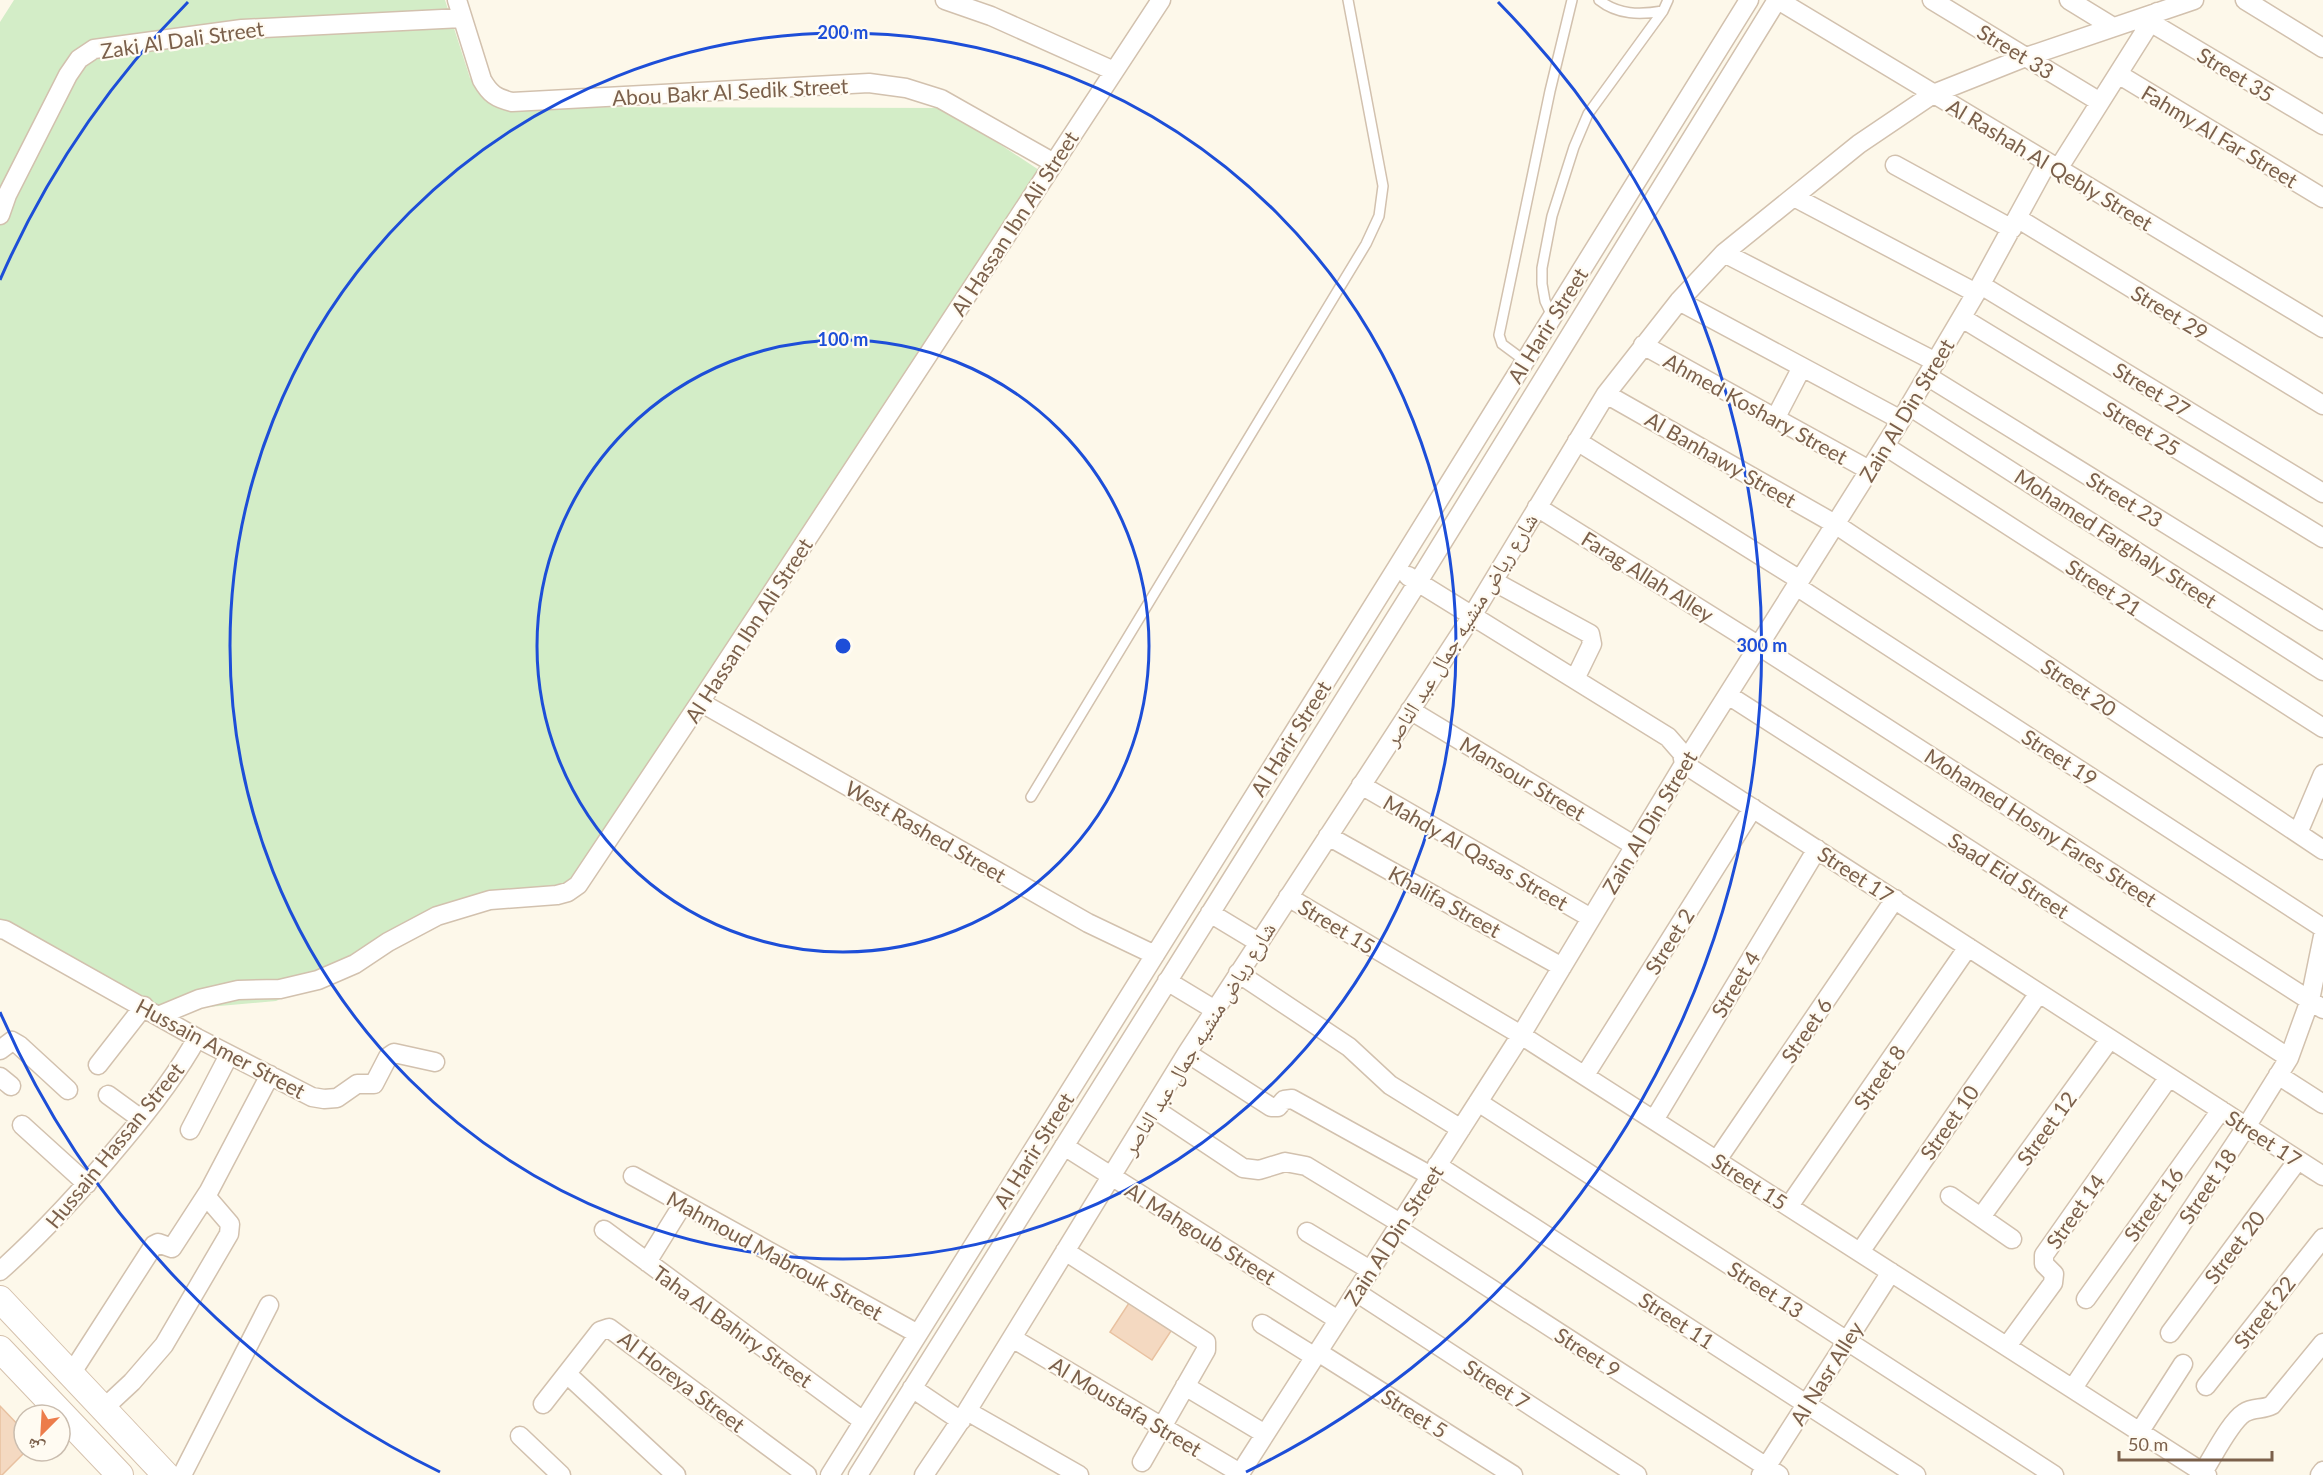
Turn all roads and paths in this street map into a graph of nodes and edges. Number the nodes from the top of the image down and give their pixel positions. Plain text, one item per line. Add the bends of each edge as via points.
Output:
1 (457, 0) edge
2 (945, 0) edge
3 (1161, 0) edge
4 (1348, 0) edge
5 (1572, 0) edge
6 (1599, 0) edge
7 (1668, 0) edge
8 (1749, 0) edge
9 (1777, 0) edge
10 (1932, 0) edge
11 (2069, 0) edge
12 (2194, 0) edge
13 (2245, 0) edge
14 (1663, 11) junction
15 (2157, 12) edge
16 (462, 18) junction
17 (2113, 27) junction
18 (2323, 48) edge
19 (2026, 57) junction
20 (1114, 71) junction
21 (2118, 74) junction
22 (1933, 94) junction
23 (2100, 102) junction
24 (2323, 125) edge
25 (1054, 163) junction
26 (1895, 165) dead end
27 (2053, 166) junction
28 (1794, 196) junction
29 (2323, 198) edge
30 (0, 215) edge
31 (2014, 223) junction
32 (1724, 253) junction
33 (1978, 289) junction
34 (1679, 301) junction
35 (1552, 316) junction
36 (1962, 318) junction
37 (2323, 328) edge
38 (1643, 345) junction
39 (1525, 361) junction
40 (1802, 367) junction
41 (1932, 369) junction
42 (1546, 374) junction
43 (1606, 394) junction
44 (2323, 405) edge
45 (1905, 413) junction
46 (1775, 419) junction
47 (1577, 441) junction
48 (1885, 446) junction
49 (1869, 470) junction
50 (2323, 493) edge
51 (1537, 507) junction
52 (1835, 524) junction
53 (2323, 538) edge
54 (1396, 569) junction
55 (1493, 581) junction
56 (1418, 582) junction
57 (1798, 583) junction
58 (1472, 616) junction
59 (2323, 621) edge
60 (1759, 645) junction
61 (2323, 670) edge
62 (1575, 679) junction
63 (1728, 695) junction
64 (700, 702) junction
65 (1410, 710) junction
66 (2323, 728) edge
67 (1684, 764) junction
68 (2323, 774) edge
69 (1361, 785) junction
70 (1031, 797) dead end
71 (1753, 808) junction
72 (1234, 828) junction
73 (2298, 833) junction
74 (1328, 836) junction
75 (1256, 841) junction
76 (1635, 846) junction
77 (1816, 849) junction
78 (2323, 850) edge
79 (1216, 857) junction
80 (1237, 870) junction
81 (1288, 897) junction
82 (1895, 899) junction
83 (1210, 913) junction
84 (1591, 918) junction
85 (2323, 928) edge
86 (0, 929) edge
87 (2323, 936) edge
88 (1258, 942) junction
89 (1968, 947) junction
90 (1155, 955) junction
91 (1562, 967) junction
92 (1238, 973) junction
93 (1167, 981) junction
94 (2039, 993) junction
95 (2317, 1004) edge
96 (1215, 1010) junction
97 (151, 1011) junction
98 (1521, 1035) junction
99 (197, 1038) junction
100 (2110, 1039) junction
101 (0, 1050) edge
102 (1187, 1053) junction
103 (229, 1055) junction
104 (2289, 1058) junction
105 (435, 1062) dead end
106 (98, 1065) dead end
107 (270, 1075) junction
108 (1585, 1075) junction
109 (2278, 1075) junction
110 (2169, 1077) junction
111 (68, 1090) dead end
112 (108, 1095) dead end
113 (1478, 1102) junction
114 (2323, 1104) edge
115 (1153, 1108) junction
116 (2221, 1110) junction
117 (141, 1119) junction
118 (1654, 1120) junction
119 (22, 1125) dead end
120 (2246, 1127) junction
121 (1461, 1129) junction
122 (190, 1130) dead end
123 (1064, 1146) junction
124 (1717, 1160) junction
125 (2298, 1160) junction
126 (1434, 1171) junction
127 (633, 1176) dead end
128 (1112, 1176) junction
129 (2323, 1176) edge
130 (87, 1184) junction
131 (206, 1196) junction
132 (1950, 1196) dead end
133 (683, 1204) junction
134 (1789, 1206) junction
135 (1981, 1217) junction
136 (1399, 1226) junction
137 (604, 1230) dead end
138 (1307, 1232) dead end
139 (2323, 1238) edge
140 (2012, 1239) dead end
141 (1065, 1251) junction
142 (1860, 1252) junction
143 (647, 1262) junction
144 (1370, 1270) junction
145 (0, 1271) edge
146 (1891, 1272) junction
147 (1356, 1292) junction
148 (0, 1299) edge
149 (2086, 1299) dead end
150 (269, 1305) dead end
151 (1338, 1320) junction
152 (1262, 1324) dead end
153 (2170, 1333) dead end
154 (918, 1334) junction
155 (1012, 1338) junction
156 (1847, 1341) junction
157 (2323, 1343) edge
158 (2007, 1346) junction
159 (0, 1349) edge
160 (1317, 1354) junction
161 (2183, 1364) dead end
162 (71, 1374) junction
163 (567, 1374) junction
164 (1185, 1386) junction
165 (2206, 1386) dead end
166 (912, 1388) junction
167 (2073, 1388) junction
168 (543, 1404) dead end
169 (1807, 1404) junction
170 (103, 1408) junction
171 (964, 1416) junction
172 (863, 1421) junction
173 (1162, 1427) junction
174 (2140, 1431) junction
175 (1265, 1434) junction
176 (520, 1436) dead end
177 (1142, 1462) dead end
178 (2323, 1471) edge
179 (933, 1472) edge
180 (1769, 1472) edge
181 (1240, 1474) edge
182 (2205, 1474) edge
183 (120, 1475) edge
184 (166, 1475) edge
185 (182, 1475) edge
186 (561, 1475) edge
187 (676, 1475) edge
188 (807, 1475) edge
189 (830, 1475) edge
190 (858, 1475) edge
191 (1080, 1475) edge
192 (1513, 1475) edge
193 (1637, 1475) edge
194 (1916, 1475) edge
195 (2054, 1475) edge
196 (2320, 1475) edge

1 - 16 street, Abou Bakr Al Sedik Street
2 - 20 street via 991,16
3 - 20 street, Al Hassan Ibn Ali Street
4 - 70 lane via 1383,186 1379,216 1366,244
5 - 39 lane via 1499,335 1502,344
6 - 14 lane via 1623,12 1643,15
7 - 14 lane
8 - 35 street, Al Harir Street
9 - 22 street, Al Rashah Al Qebly Street
9 - 42 street, Al Harir Street
10 - 19 street, Street 33
11 - 17 street
12 - 15 street, شارع رياض منشيه جمال عبد الناصر
13 - 18 street
14 - 35 lane via 1588,114 1574,147 1552,216 1542,268 1545,301
15 - 17 street, شارع رياض منشيه جمال عبد الناصر
15 - 21 street, Zain Al Din Street
15 - 24 street, Street 35
16 - 25 street, Abou Bakr Al Sedik Street via 488,92 512,102 869,83 906,88 941,99
16 - 30 street, Zaki Al Dali Street via 242,28 94,49 68,75
17 - 19 street, شارع رياض منشيه جمال عبد الناصر
19 - 22 street, شارع رياض منشيه جمال عبد الناصر
19 - 23 street, Street 33
20 - 25 street, Al Hassan Ibn Ali Street
21 - 23 street, Zain Al Din Street
21 - 29 street, Fahmy Al Far Street
22 - 27 street, Al Rashah Al Qebly Street
22 - 28 street, شارع رياض منشيه جمال عبد الناصر via 1858,144
23 - 27 street, Zain Al Din Street
25 - 64 street, Al Hassan Ibn Ali Street
26 - 31 street, Street 29
27 - 31 street, Zain Al Din Street
27 - 37 street, Al Rashah Al Qebly Street
28 - 32 street, شارع رياض منشيه جمال عبد الناصر
28 - 33 street, Street 27
31 - 33 street, Zain Al Din Street
31 - 44 street, Street 29
32 - 34 street, شارع رياض منشيه جمال عبد الناصر
32 - 41 street, Street 23
33 - 36 street, Zain Al Din Street
33 - 50 street, Street 27
34 - 38 street, شارع رياض منشيه جمال عبد الناصر
34 - 40 street, Mohamed Farghaly Street
35 - 39 street, Al Harir Street
36 - 41 street, Zain Al Din Street
36 - 53 street, Street 25
38 - 43 street, شارع رياض منشيه جمال عبد الناصر
38 - 46 street, Ahmed Koshary Street
39 - 42 street
39 - 54 street, Al Harir Street
40 - 45 street, Mohamed Farghaly Street
40 - 46 street
41 - 45 street, Zain Al Din Street
41 - 59 street, Street 23
42 - 56 street, Al Harir Street
43 - 47 street, شارع رياض منشيه جمال عبد الناصر
43 - 52 street, Al Banhawy Street
45 - 48 street, Zain Al Din Street
45 - 61 street, Mohamed Farghaly Street
46 - 49 street, Ahmed Koshary Street
47 - 51 street, شارع رياض منشيه جمال عبد الناصر
47 - 57 street, Street 19
48 - 49 street, Zain Al Din Street
48 - 66 street, Street 21
49 - 52 street, Zain Al Din Street
51 - 55 street, شارع رياض منشيه جمال عبد الناصر
51 - 60 street, Farag Allah Alley
52 - 57 street, Zain Al Din Street
52 - 73 street, Street 20
54 - 56 street, Street 17
54 - 72 street, Al Harir Street
55 - 58 street, شارع رياض منشيه جمال عبد الناصر
55 - 62 street via 1590,634 1592,644
56 - 58 street, Street 17
56 - 75 street, Al Harir Street
57 - 60 street, Zain Al Din Street
57 - 85 street, Street 19
58 - 62 street, Street 17
58 - 65 street, شارع رياض منشيه جمال عبد الناصر
60 - 63 street, Zain Al Din Street
60 - 95 street, Mohamed Hosny Fares Street
62 - 67 street, Street 17 via 1668,737 1682,753
63 - 67 street, Zain Al Din Street
63 - 104 street, Saad Eid Street
64 - 90 street, West Rashed Street via 1096,927
64 - 97 street, Al Hassan Ibn Ali Street via 585,876 568,892 490,900 437,916 355,964 318,980 280,989 238,990
65 - 69 street, شارع رياض منشيه جمال عبد الناصر
65 - 76 street, Mansour Street
67 - 71 street, Street 17
67 - 76 street, Zain Al Din Street
68 - 73 street
69 - 74 street, شارع رياض منشيه جمال عبد الناصر
69 - 84 street, Mahdy Al Qasas Street
71 - 77 street, Street 17
71 - 108 street, Street 2
72 - 75 street
72 - 79 street, Al Harir Street
73 - 78 street, Street 20
74 - 81 street, شارع رياض منشيه جمال عبد الناصر
74 - 91 street, Khalifa Street
75 - 80 street, Al Harir Street
76 - 84 street, Zain Al Din Street
77 - 82 street, Street 17
77 - 118 street, Street 4
79 - 80 street
79 - 90 street, Al Harir Street
80 - 83 street, Al Harir Street
81 - 88 street, شارع رياض منشيه جمال عبد الناصر
81 - 98 street, Street 15
82 - 89 street, Street 17
82 - 124 street, Street 6
83 - 88 street
83 - 93 street, Al Harir Street
84 - 91 street, Zain Al Din Street
86 - 97 street, Hussain Amer Street
87 - 95 street, Street 18
88 - 92 street, شارع رياض منشيه جمال عبد الناصر
89 - 94 street, Street 17
89 - 134 street, Street 8
90 - 154 street, Al Harir Street
91 - 98 street, Zain Al Din Street
92 - 96 street, شارع رياض منشيه جمال عبد الناصر
92 - 121 street via 1349,1047 1390,1085
93 - 96 street
93 - 123 street, Al Harir Street
94 - 100 street, Street 17
94 - 142 street, Street 10
95 - 104 street, Street 18
96 - 102 street, شارع رياض منشيه جمال عبد الناصر
97 - 99 street, Hussain Amer Street
97 - 106 street
98 - 108 street, Street 15
98 - 113 street, Zain Al Din Street
99 - 103 street, Hussain Amer Street
99 - 117 street, Hussain Hassan Street via 175,1076
100 - 110 street, Street 17
100 - 135 street, Street 12
101 - 111 street via 12,1041 19,1045
102 - 115 street, شارع رياض منشيه جمال عبد الناصر
102 - 126 street, Street 11 via 1271,1107 1292,1099
103 - 107 street, Hussain Amer Street
103 - 122 street
104 - 109 street, Street 18
105 - 107 street, Hussain Amer Street via 391,1054 374,1084 357,1084 337,1098 312,1097
107 - 131 street
108 - 118 street, Street 15
109 - 114 street
109 - 120 street, Street 18
110 - 116 street, Street 17
110 - 158 street, Street 14 via 2044,1255 2044,1264 2054,1274 2053,1283
112 - 117 street
113 - 121 street, Zain Al Din Street
113 - 156 street, Street 13
115 - 128 street, شارع رياض منشيه جمال عبد الناصر
115 - 136 street, Street 9 via 1243,1168 1259,1170 1285,1162 1306,1166
116 - 120 street, Street 17
116 - 149 street, Street 16
117 - 130 street, Hussain Hassan Street
118 - 124 street, Street 15
119 - 130 street
120 - 125 street, Street 17
120 - 167 street, Street 18
121 - 126 street, Zain Al Din Street
123 - 128 street, Al Mahgoub Street
123 - 166 street, Al Harir Street
124 - 134 street, Street 15
125 - 129 street, Street 17
125 - 153 street, Street 20
126 - 136 street, Zain Al Din Street
126 - 169 street, Street 11
127 - 133 street, Mahmoud Mabrouk Street
128 - 141 street, شارع رياض منشيه جمال عبد الناصر
128 - 151 street, Al Mahgoub Street
130 - 145 street, Hussain Hassan Street
131 - 162 street via 173,1248 154,1245
131 - 170 street via 230,1224 229,1234 164,1345
132 - 135 street
133 - 143 street
133 - 154 street, Mahmoud Mabrouk Street
134 - 142 street, Street 15
135 - 140 street
136 - 144 street, Zain Al Din Street
136 - 180 street, Street 9
137 - 143 street, Taha Al Bahiry Street
138 - 144 street
139 - 165 street, Street 22
141 - 155 street, شارع رياض منشيه جمال عبد الناصر
141 - 164 street via 1204,1340 1207,1347
142 - 146 street, Street 15
143 - 172 street, Taha Al Bahiry Street
144 - 147 street, Zain Al Din Street
146 - 156 street, Al Nasr Alley
146 - 158 street, Street 15
147 - 151 street, Zain Al Din Street
147 - 193 street, Street 7
148 - 162 main road
150 - 185 street
151 - 160 street, Zain Al Din Street
152 - 160 street, Street 5
154 - 172 street, Al Harir Street
155 - 171 street, شارع رياض منشيه جمال عبد الناصر
155 - 173 street, Al Moustafa Street
156 - 169 street, Al Nasr Alley
156 - 195 street, Street 13
157 - 182 street via 2272,1405 2248,1411 2237,1419
158 - 167 street, Street 15
159 - 183 main road
160 - 175 street, Zain Al Din Street
160 - 192 street, Street 5
161 - 174 street
162 - 170 main road
163 - 168 street, Al Horeya Street
163 - 187 street
163 - 188 street, Al Horeya Street via 600,1331 609,1328
164 - 173 street
164 - 175 street
166 - 171 street
166 - 190 street, Al Harir Street
167 - 174 street, Street 15
169 - 180 street, Al Nasr Alley
169 - 194 street, Street 11
170 - 184 main road
171 - 179 street, شارع رياض منشيه جمال عبد الناصر
171 - 191 street
172 - 189 street, Al Harir Street
173 - 177 street
173 - 181 street, Al Moustafa Street
174 - 182 street, Street 15
175 - 181 street, Zain Al Din Street
176 - 186 street
178 - 196 street

